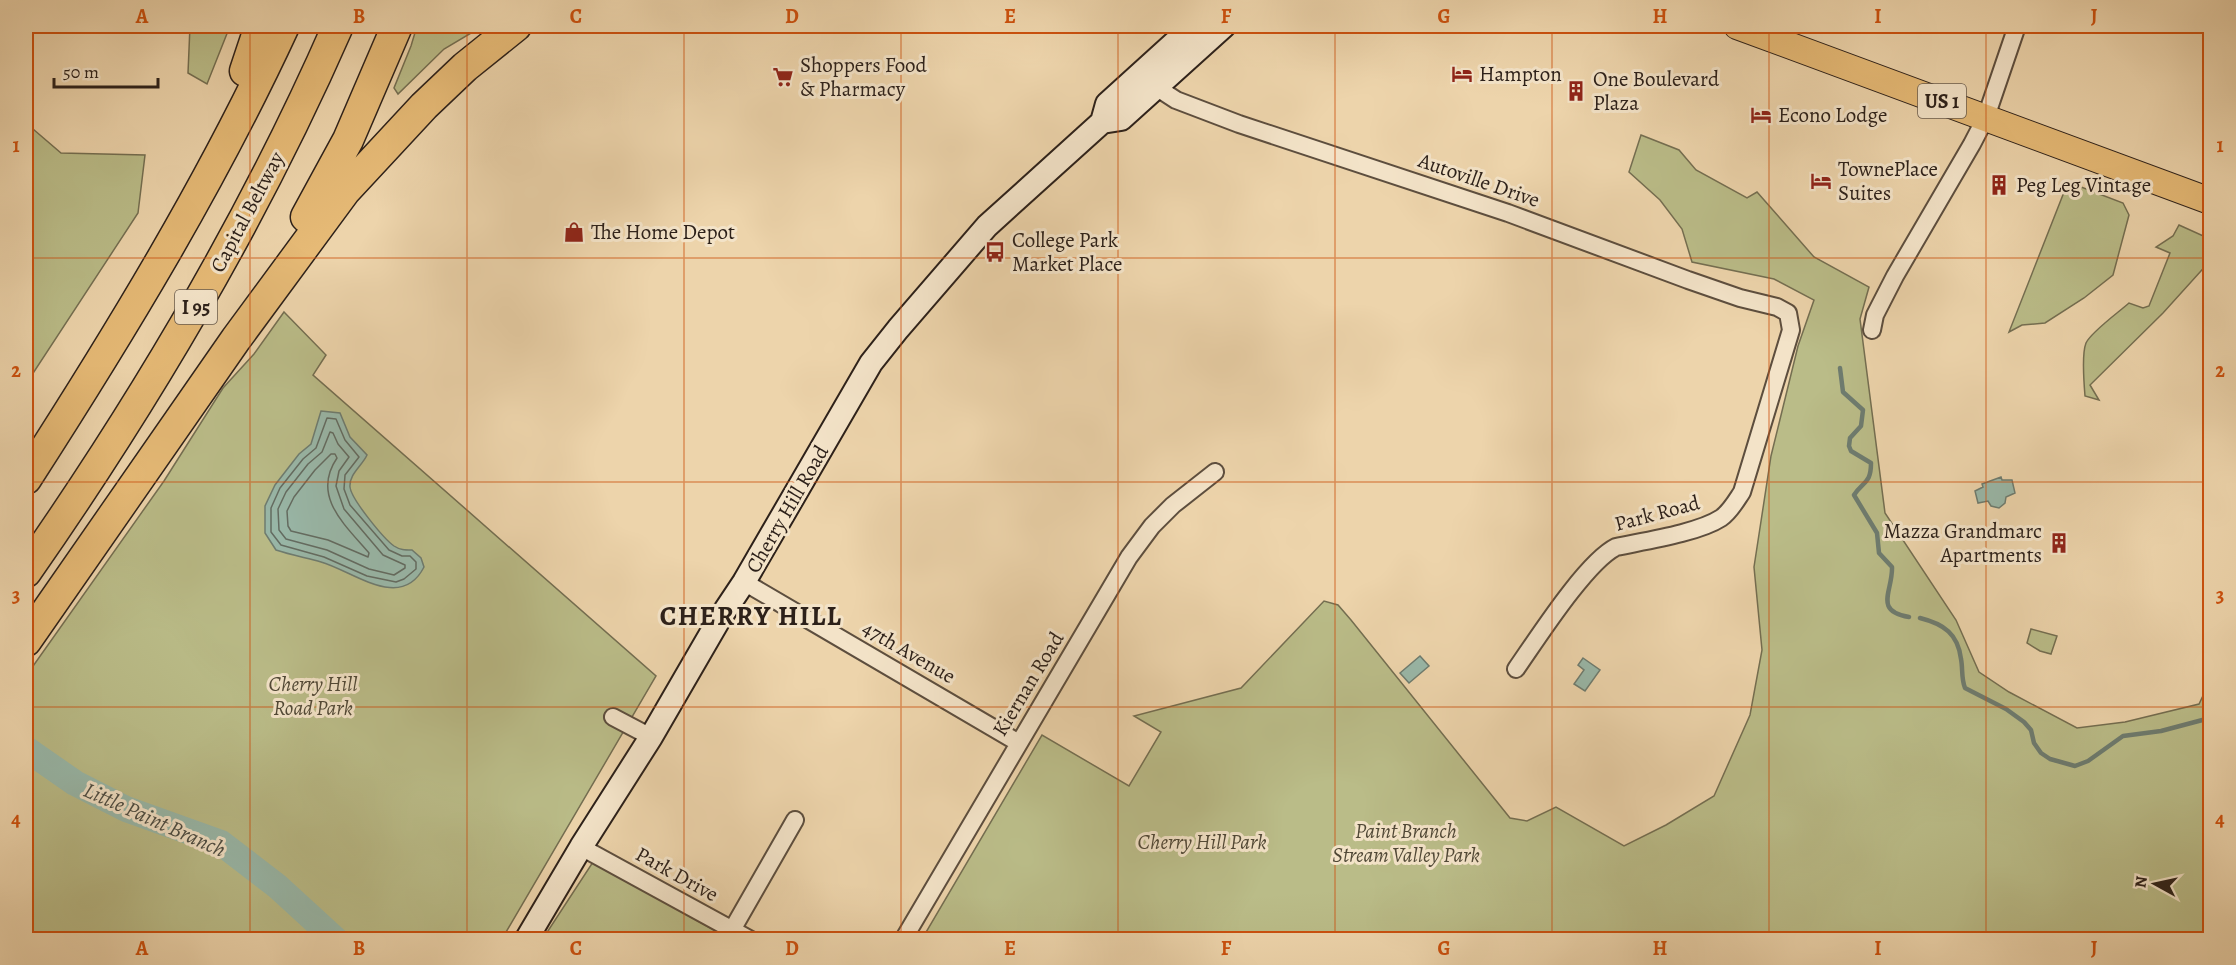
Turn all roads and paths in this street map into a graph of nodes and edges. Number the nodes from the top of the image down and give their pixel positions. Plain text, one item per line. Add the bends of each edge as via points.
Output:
1 (260, 26) edge
2 (284, 26) edge
3 (338, 26) edge
4 (398, 26) edge
5 (516, 26) edge
6 (1193, 26) edge
7 (1224, 26) edge
8 (1737, 26) edge
9 (2017, 26) edge
10 (1156, 87) junction
11 (1986, 117) junction
12 (1102, 122) junction
13 (2211, 201) edge
14 (187, 213) junction
15 (1788, 313) joint
16 (1872, 330) dead end
17 (236, 339) junction
18 (1215, 472) dead end
19 (26, 479) edge
20 (26, 572) edge
21 (744, 582) junction
22 (26, 641) edge
23 (1516, 669) dead end
24 (613, 717) dead end
25 (651, 737) junction
26 (1019, 743) junction
27 (795, 820) dead end
28 (581, 847) junction
29 (732, 930) junction
30 (526, 939) edge
31 (751, 939) edge
32 (903, 939) edge

1 - 14 highway
2 - 14 highway, I 95 via 252,95
3 - 20 highway, Capital Beltway / I 95 via 297,118 193,311
4 - 17 highway via 348,140
5 - 17 highway via 424,106 345,190
6 - 12 main road, Cherry Hill Road via 1107,104
7 - 10 main road, Cherry Hill Road
8 - 11 main road, US 1
9 - 11 street
10 - 12 main road, Cherry Hill Road via 1121,119
10 - 15 street, Autoville Drive via 1176,100 1239,124 1508,213
11 - 13 main road, US 1
11 - 16 street via 1894,276
12 - 21 main road, Cherry Hill Road via 987,226 871,363
14 - 19 highway, I 95
15 - 23 street, Park Road via 1788,341 1735,504 1722,518 1688,531 1608,551
17 - 22 highway
18 - 26 street, Kiernan Road via 1173,505 1129,557
21 - 25 main road, Cherry Hill Road
21 - 26 street, 47th Avenue
24 - 25 street
25 - 28 main road, Cherry Hill Road
26 - 32 street, Kiernan Road
27 - 29 street
28 - 29 street, Park Drive
28 - 30 main road, Cherry Hill Road
29 - 31 street, Park Drive

